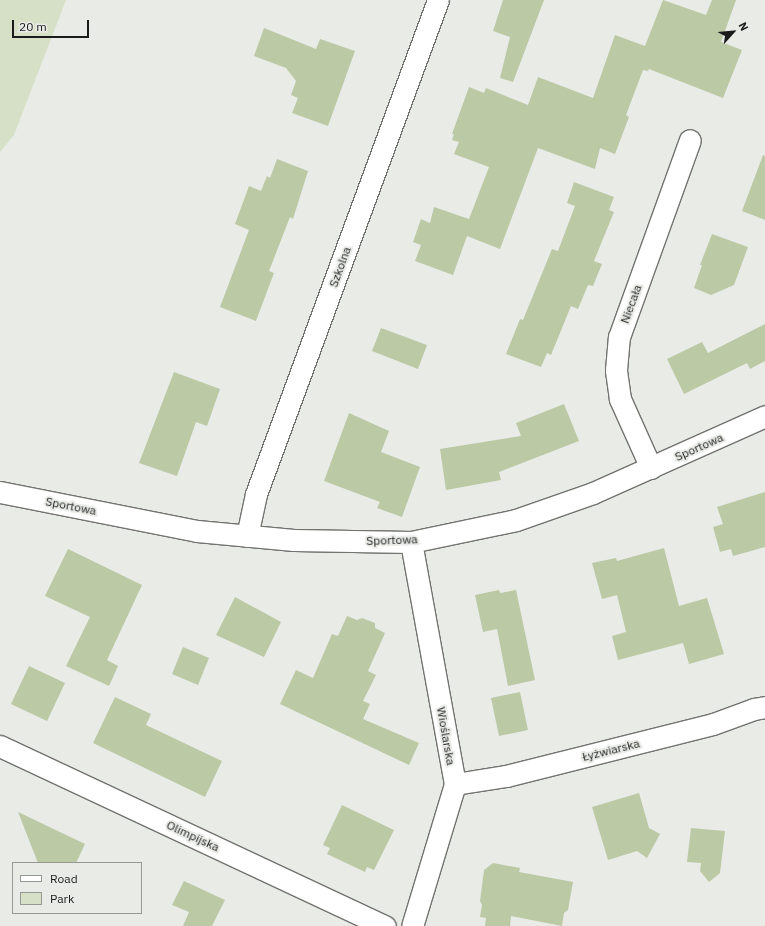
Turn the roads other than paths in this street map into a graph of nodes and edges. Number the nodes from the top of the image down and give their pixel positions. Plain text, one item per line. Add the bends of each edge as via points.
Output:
1 (438, 0) edge
2 (690, 140) dead end
3 (765, 416) edge
4 (651, 468) junction
5 (0, 492) edge
6 (247, 536) junction
7 (411, 542) junction
8 (765, 707) edge
9 (0, 746) edge
10 (455, 784) junction
11 (385, 926) edge
12 (412, 926) edge

1 - 6 street, Szkolna via 256,494
2 - 4 street, Niecała via 620,337 616,370 620,399
3 - 4 street, Sportowa
4 - 7 street, Sportowa via 593,493 516,520
5 - 6 street, Sportowa via 197,531
6 - 7 street, Sportowa via 294,540
7 - 10 street, Wioślarska
8 - 10 street, Łyżwiarska via 713,724 513,774
9 - 11 street, Olimpijska
10 - 12 street, Wioślarska

